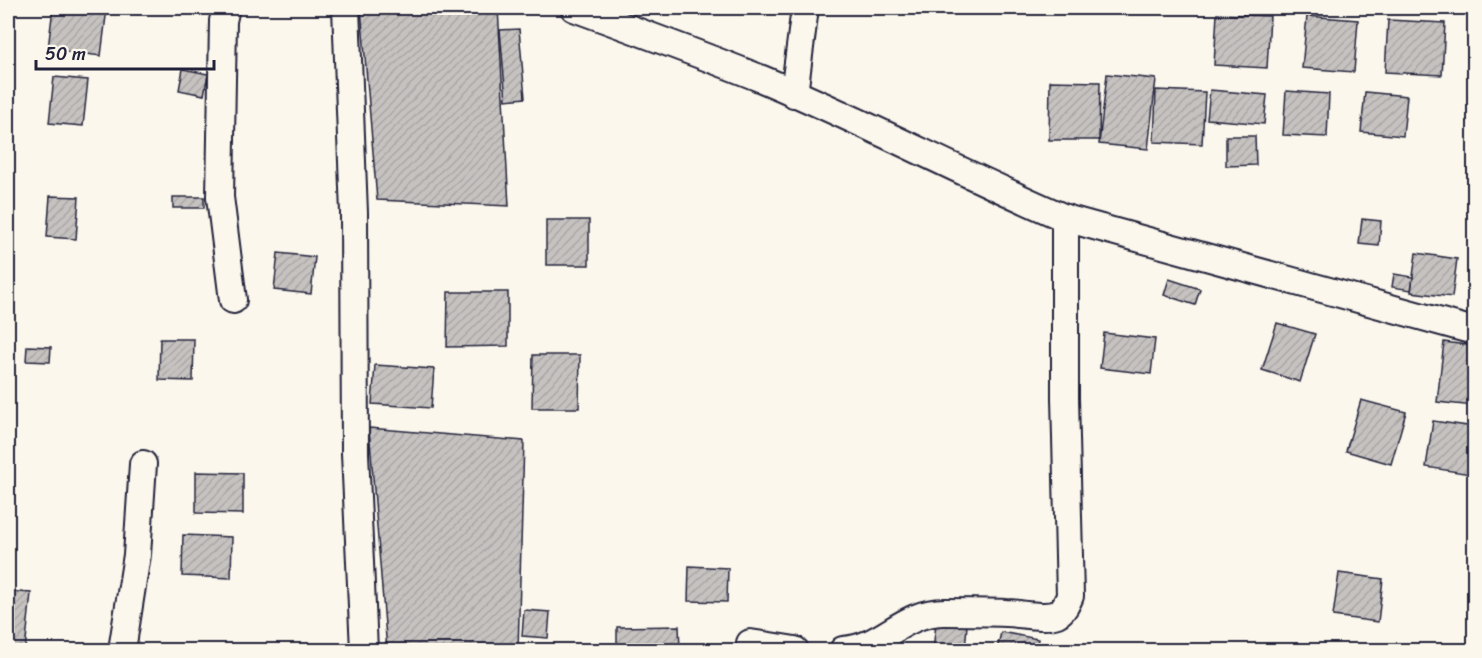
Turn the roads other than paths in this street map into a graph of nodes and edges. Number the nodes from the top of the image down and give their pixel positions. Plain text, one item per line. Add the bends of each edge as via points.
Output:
1 (226, 8) edge
2 (346, 8) edge
3 (574, 8) edge
4 (805, 8) edge
5 (795, 94) junction
6 (1065, 218) junction
7 (233, 300) dead end
8 (1474, 331) edge
9 (142, 464) dead end
10 (750, 643) dead end
11 (122, 651) edge
12 (364, 651) edge
13 (795, 651) edge
14 (843, 651) edge

1 - 7 street via 220,198
2 - 12 street via 354,213 355,453
3 - 5 street
4 - 5 street
5 - 6 street
6 - 8 street
6 - 14 street via 1070,596 1066,606 1056,615 928,612 902,622 885,637
9 - 11 street via 137,555
10 - 13 street

